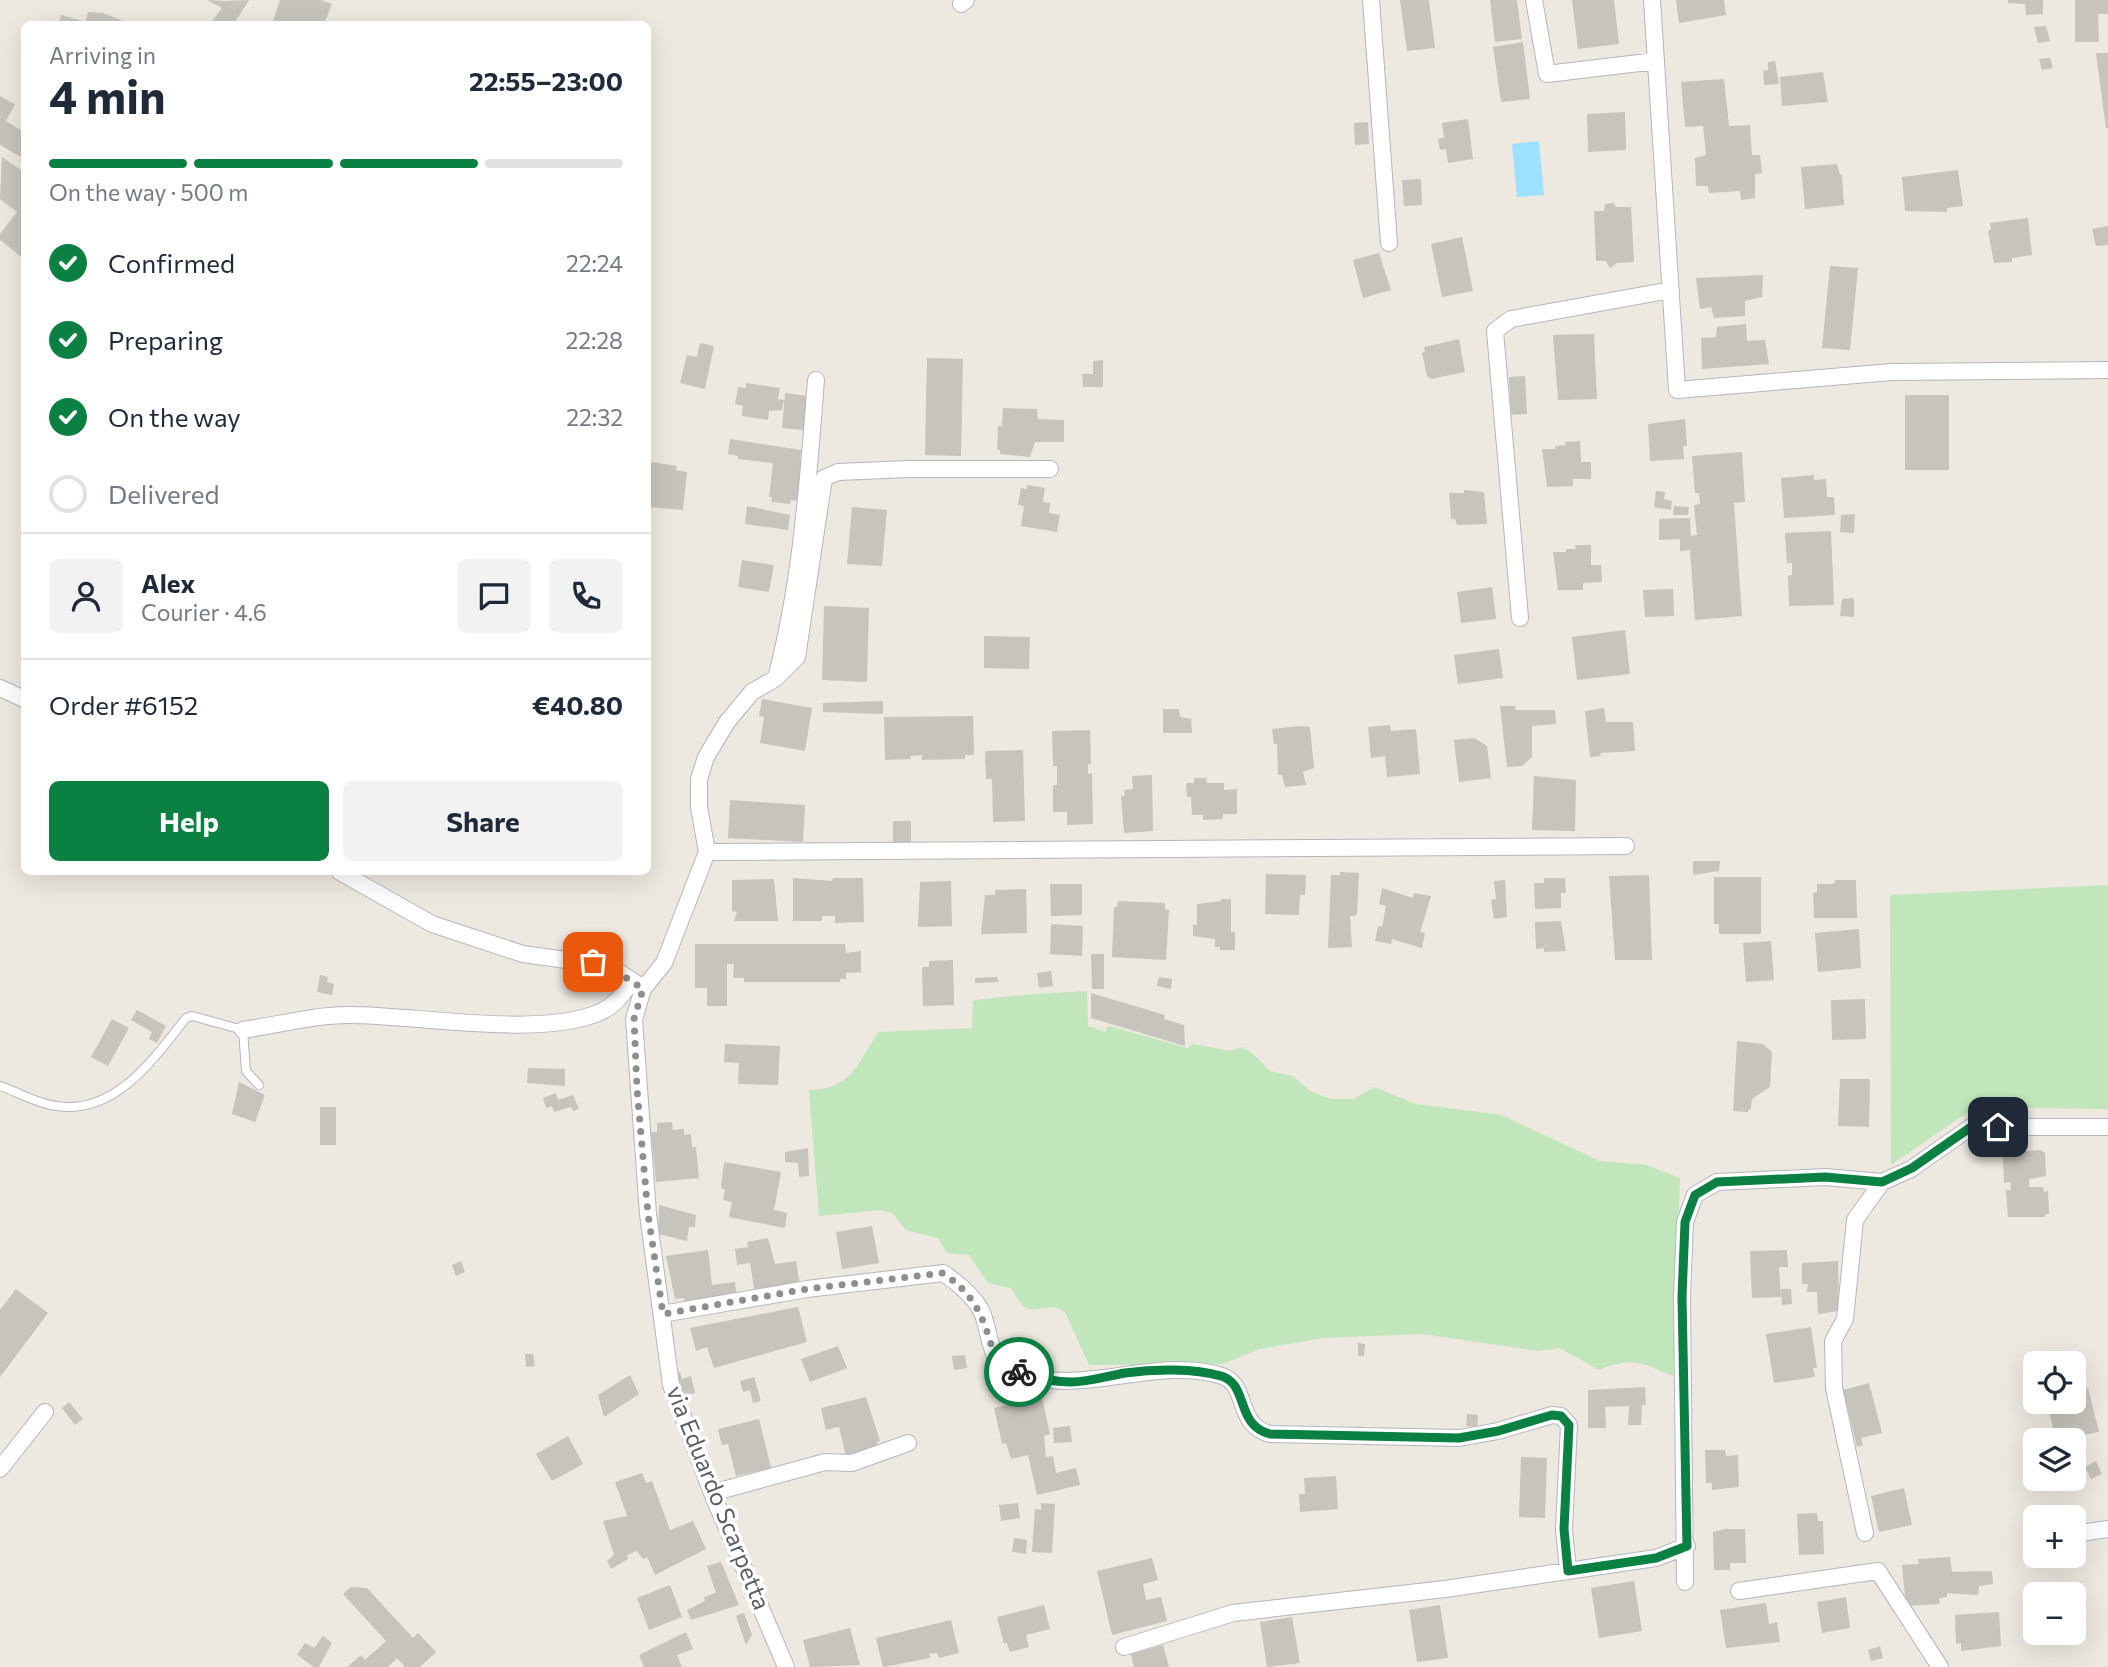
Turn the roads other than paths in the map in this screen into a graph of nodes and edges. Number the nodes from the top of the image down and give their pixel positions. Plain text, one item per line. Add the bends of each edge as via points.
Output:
1 (1371, 0) edge
2 (1534, 0) edge
3 (1652, 0) edge
4 (1656, 61) junction
5 (1389, 243) dead end
6 (1671, 290) junction
7 (2108, 370) edge
8 (816, 380) dead end
9 (1050, 469) dead end
10 (1520, 618) dead end
11 (776, 678) junction
12 (0, 688) edge
13 (21, 698) edge
14 (1626, 846) dead end
15 (707, 852) junction
16 (345, 875) edge
17 (638, 985) junction
18 (243, 1030) junction
19 (259, 1085) dead end
20 (0, 1086) edge
21 (2108, 1127) edge
22 (1882, 1182) junction
23 (663, 1314) junction
24 (46, 1412) dead end
25 (908, 1443) dead end
26 (0, 1469) edge
27 (712, 1493) junction
28 (2108, 1529) edge
29 (2086, 1532) edge
30 (1865, 1533) dead end
31 (1687, 1546) junction
32 (1568, 1571) junction
33 (1685, 1582) dead end
34 (1739, 1591) dead end
35 (1124, 1647) dead end
36 (786, 1667) edge
37 (1940, 1667) edge

1 - 5 street
2 - 4 street via 1547,74
3 - 4 street
4 - 6 street
6 - 7 street via 1677,390 1892,372
6 - 10 street via 1511,319 1495,331
8 - 11 street via 802,552
9 - 11 street via 908,469 838,472 824,478 797,657
11 - 15 street via 752,692 706,757 699,779 699,807
12 - 13 street
14 - 15 street
15 - 17 street, via Eduardo Scarpetta via 664,963
16 - 17 street via 432,924 523,954 609,966
17 - 18 street via 600,1013 575,1020 478,1023 345,1015
17 - 23 street, via Eduardo Scarpetta via 634,1019 637,1089
18 - 19 lane via 246,1071
18 - 20 lane via 218,1021 186,1018 146,1069 128,1084 75,1106 56,1106
21 - 22 street via 1971,1127 1912,1168
22 - 30 street via 1855,1220 1845,1319 1833,1341 1835,1388
22 - 31 street via 1825,1177 1717,1182 1695,1195 1685,1222 1682,1297
23 - 27 street, via Eduardo Scarpetta via 671,1385
23 - 32 street via 807,1289 943,1273 962,1286 981,1310 996,1361 1011,1370 1075,1382 1128,1373 1198,1372 1225,1377 1237,1390 1248,1422 1270,1434 1459,1438 1561,1416 1569,1425 1564,1529
24 - 26 street
25 - 27 street via 852,1463 825,1462
27 - 36 street, via Eduardo Scarpetta
28 - 29 street
31 - 32 street via 1656,1558
31 - 33 street
32 - 35 street via 1233,1613
34 - 37 street via 1878,1571

